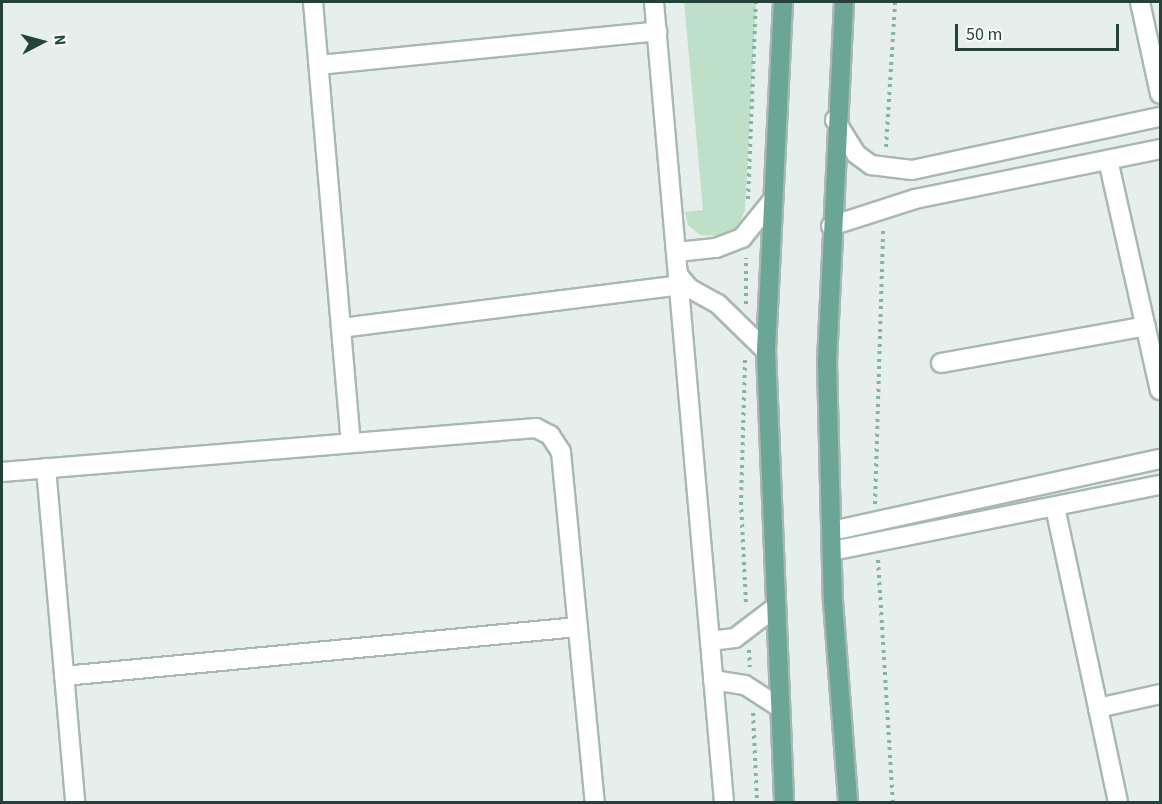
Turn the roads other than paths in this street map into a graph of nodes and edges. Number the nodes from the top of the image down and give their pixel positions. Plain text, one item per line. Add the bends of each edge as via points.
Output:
1 (314, 2) edge
2 (654, 2) edge
3 (783, 2) edge
4 (844, 2) edge
5 (1140, 2) edge
6 (657, 31) junction
7 (319, 65) junction
8 (1161, 94) edge
9 (1161, 117) edge
10 (835, 120) junction
11 (1161, 149) edge
12 (1108, 160) junction
13 (772, 201) junction
14 (831, 226) junction
15 (677, 252) junction
16 (679, 280) junction
17 (1146, 326) junction
18 (341, 328) junction
19 (766, 351) junction
20 (941, 363) dead end
21 (1161, 390) edge
22 (351, 441) junction
23 (1161, 459) edge
24 (46, 468) junction
25 (2, 472) edge
26 (1161, 485) edge
27 (1055, 507) junction
28 (832, 531) junction
29 (832, 551) junction
30 (773, 609) junction
31 (578, 627) junction
32 (710, 641) junction
33 (64, 676) junction
34 (714, 680) junction
35 (1161, 694) edge
36 (779, 707) junction
37 (1098, 708) junction
38 (75, 802) edge
39 (595, 802) edge
40 (724, 802) edge
41 (784, 802) edge
42 (848, 802) edge
43 (1118, 802) edge

1 - 7 street
2 - 6 street
3 - 13 main road
4 - 10 main road
5 - 8 street
6 - 7 street
6 - 15 street
7 - 18 street
9 - 10 street via 912,170 885,166 856,154
10 - 14 main road
11 - 12 street
12 - 14 street via 884,209
12 - 17 street
13 - 15 street via 742,237 716,249
13 - 19 main road
14 - 28 main road
15 - 16 street
16 - 18 street
16 - 19 street via 718,304
16 - 32 street
17 - 20 street
17 - 21 street
18 - 22 street
19 - 30 main road
22 - 24 street
22 - 31 street via 521,426 550,435 561,452
23 - 28 street
24 - 25 street
24 - 33 street
26 - 27 street
27 - 29 street
27 - 37 street
28 - 29 main road
29 - 42 main road
30 - 32 street via 735,638
30 - 36 main road
31 - 33 street
31 - 39 street
32 - 34 street
33 - 38 street
34 - 36 street via 731,679
34 - 40 street
35 - 37 street
36 - 41 main road
37 - 43 street

